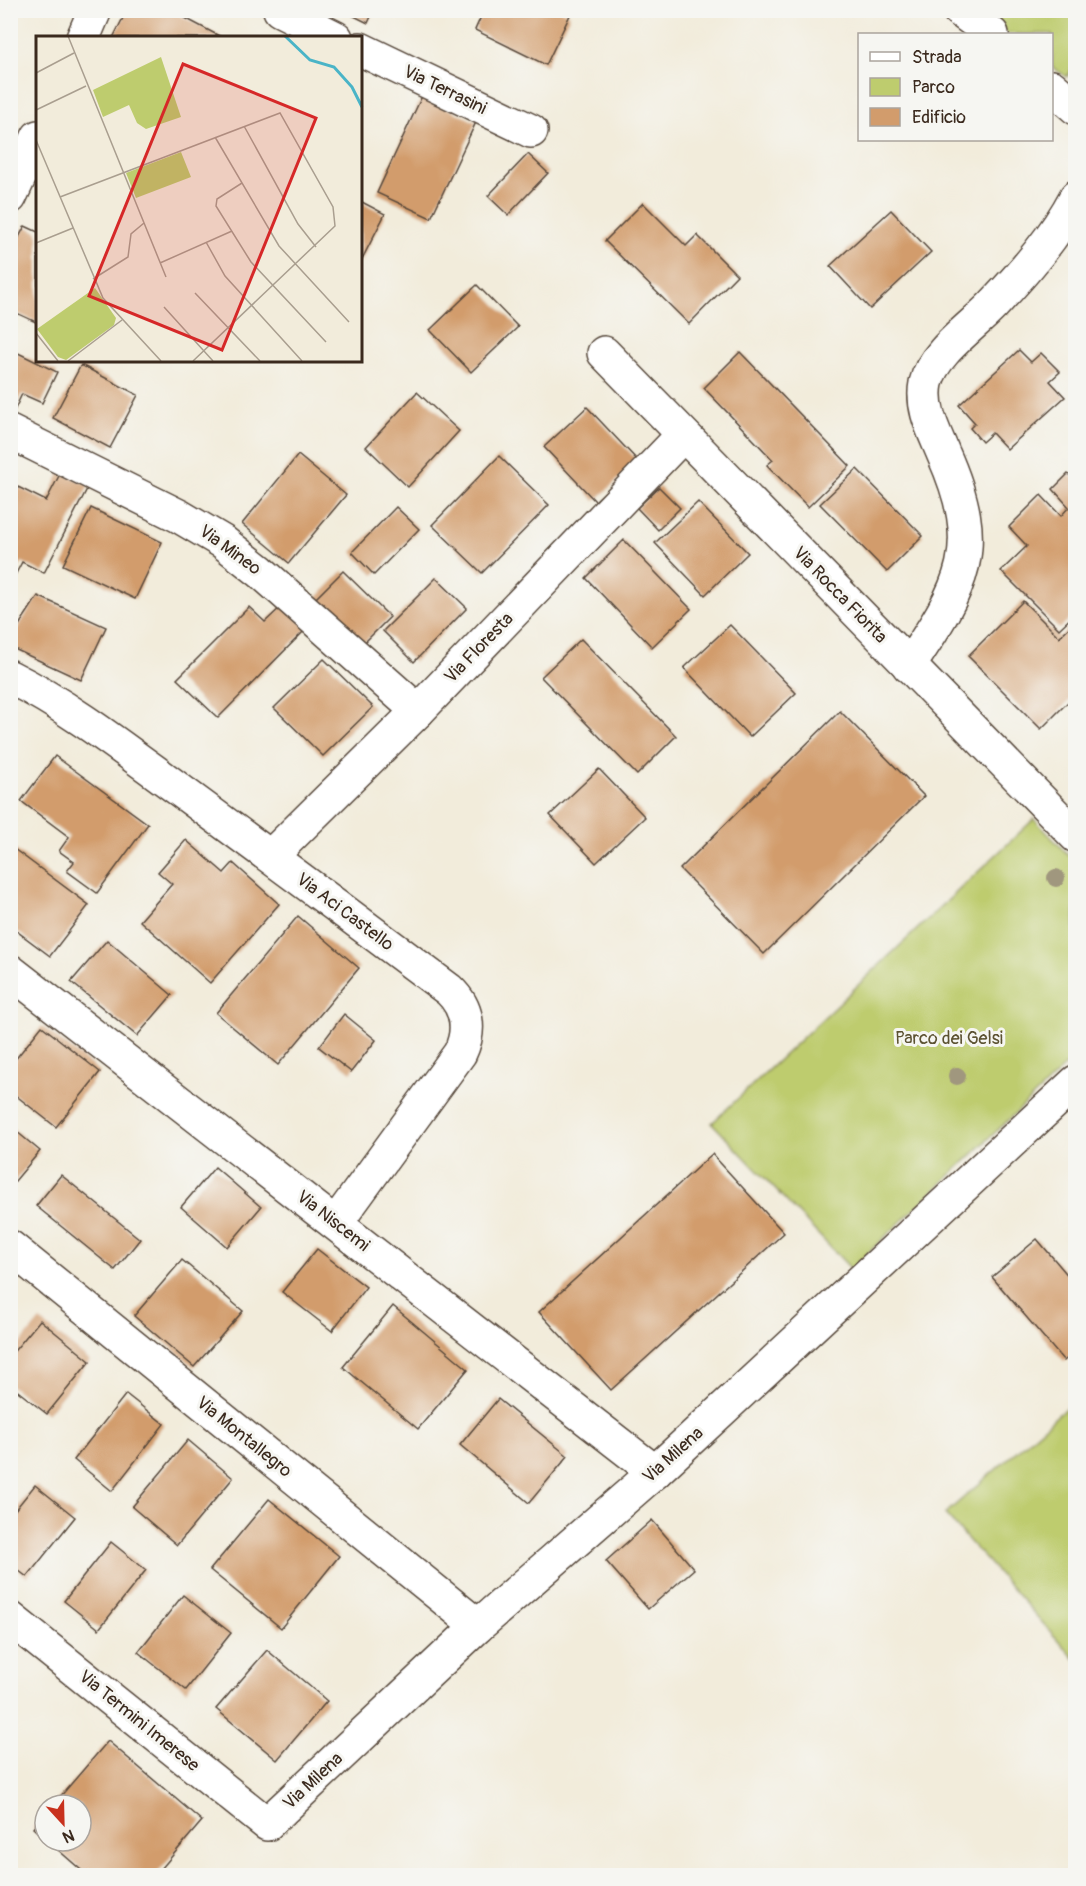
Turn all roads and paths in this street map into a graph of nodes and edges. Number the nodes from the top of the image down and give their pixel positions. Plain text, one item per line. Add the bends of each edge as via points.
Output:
1 (95, 10) edge
2 (280, 10) edge
3 (959, 10) edge
4 (991, 33) edge
5 (84, 36) edge
6 (332, 36) edge
7 (362, 50) edge
8 (1053, 88) edge
9 (1076, 108) edge
10 (531, 131) dead end
11 (36, 142) edge
12 (20, 180) edge
13 (1076, 197) edge
14 (604, 353) dead end
15 (10, 432) edge
16 (683, 435) junction
17 (909, 666) junction
18 (10, 677) edge
19 (418, 711) junction
20 (1076, 836) edge
21 (271, 856) junction
22 (10, 971) edge
23 (1076, 1082) edge
24 (336, 1223) junction
25 (10, 1247) edge
26 (655, 1472) junction
27 (10, 1618) edge
28 (478, 1626) junction
29 (267, 1824) joint

1 - 5 street
2 - 6 street
3 - 4 street
7 - 10 street, Via Terrasini
8 - 9 street
11 - 12 street
13 - 17 street via 1052,237 946,350 926,384 927,412 958,490 966,552 954,591
14 - 16 street, Via Rocca Fiorita
15 - 19 street, Via Mineo via 223,542
16 - 17 street, Via Rocca Fiorita
16 - 19 street, Via Floresta
17 - 20 street, Via Rocca Fiorita
18 - 21 street, Via Aci Castello via 84,721
19 - 21 street, Via Floresta
21 - 24 street, Via Aci Castello via 449,990 463,1007 466,1018 467,1031 460,1053
22 - 24 street, Via Niscemi
23 - 26 street, Via Milena
24 - 26 street, Via Niscemi
25 - 28 street, Via Montallegro
26 - 28 street, Via Milena
27 - 29 street, Via Termini Imerese
28 - 29 street, Via Milena

